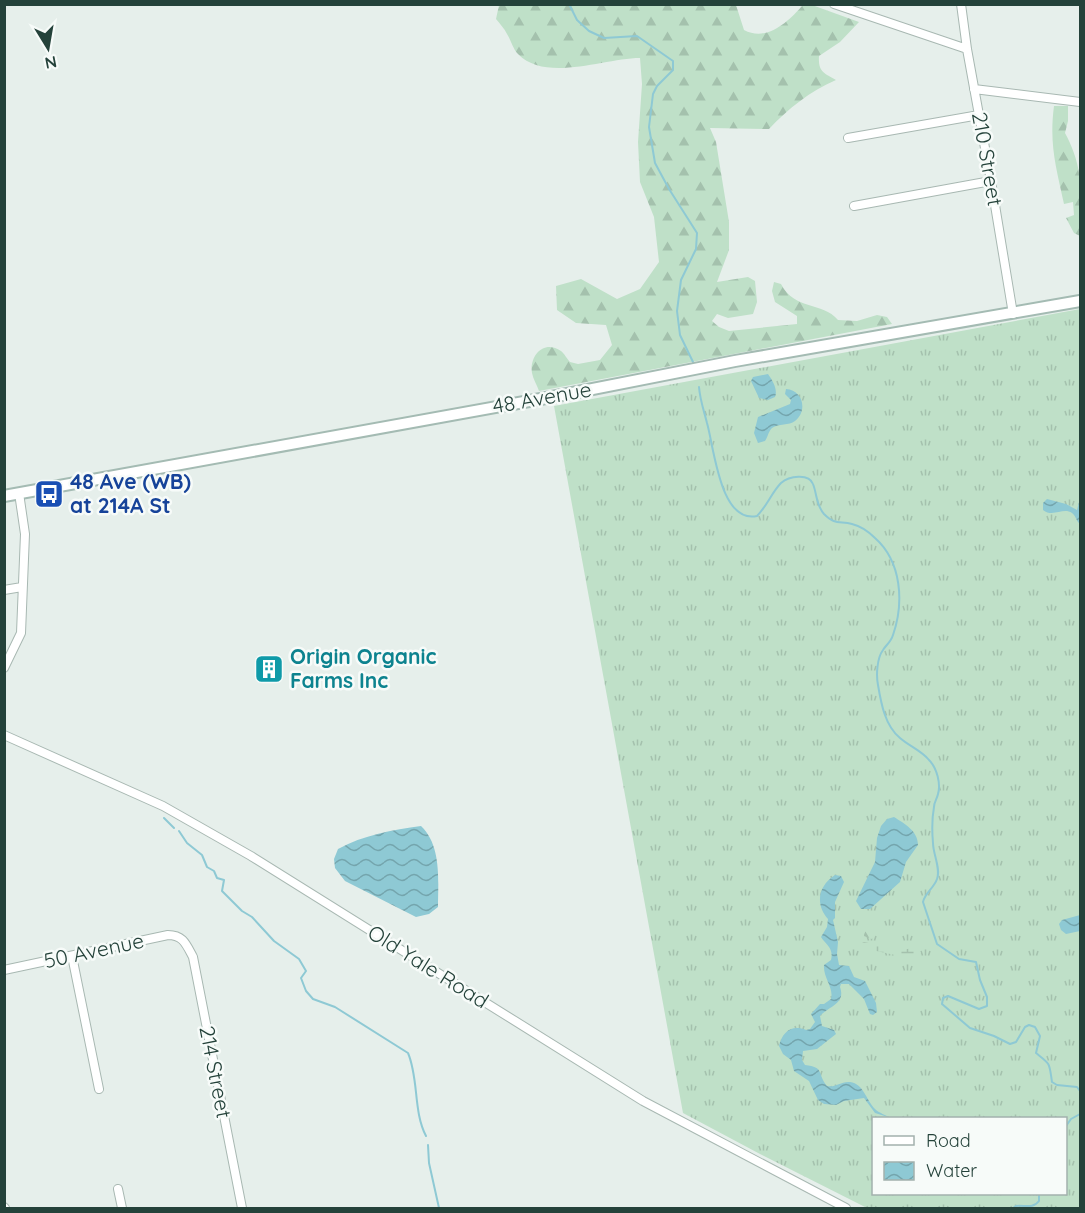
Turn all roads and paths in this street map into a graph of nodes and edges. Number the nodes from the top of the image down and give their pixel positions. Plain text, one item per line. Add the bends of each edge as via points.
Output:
1 (834, 4) edge
2 (961, 4) edge
3 (966, 49) junction
4 (974, 89) junction
5 (1080, 102) edge
6 (978, 115) junction
7 (848, 138) dead end
8 (992, 181) junction
9 (854, 206) dead end
10 (1080, 301) edge
11 (1013, 314) junction
12 (19, 493) junction
13 (4, 496) edge
14 (22, 587) junction
15 (4, 590) edge
16 (4, 668) edge
17 (4, 735) edge
18 (183, 938) joint
19 (72, 956) junction
20 (4, 970) edge
21 (99, 1089) dead end
22 (118, 1189) dead end
23 (122, 1209) edge
24 (242, 1209) edge
25 (846, 1209) edge

1 - 3 street
2 - 3 street, 210 Street
3 - 4 street, 210 Street
4 - 5 street
4 - 6 street, 210 Street
6 - 7 street
6 - 8 street, 210 Street
8 - 9 street
8 - 11 street, 210 Street
10 - 11 main road, 48 Avenue
11 - 12 main road, 48 Avenue via 735,361
12 - 13 main road, 48 Avenue
12 - 14 street via 25,534
14 - 15 street
14 - 16 street via 21,633
17 - 25 street, Old Yale Road via 173,812 643,1101
18 - 19 street, 50 Avenue via 168,935
18 - 24 street, 214 Street via 193,957
19 - 20 street, 50 Avenue
19 - 21 street
22 - 23 street

